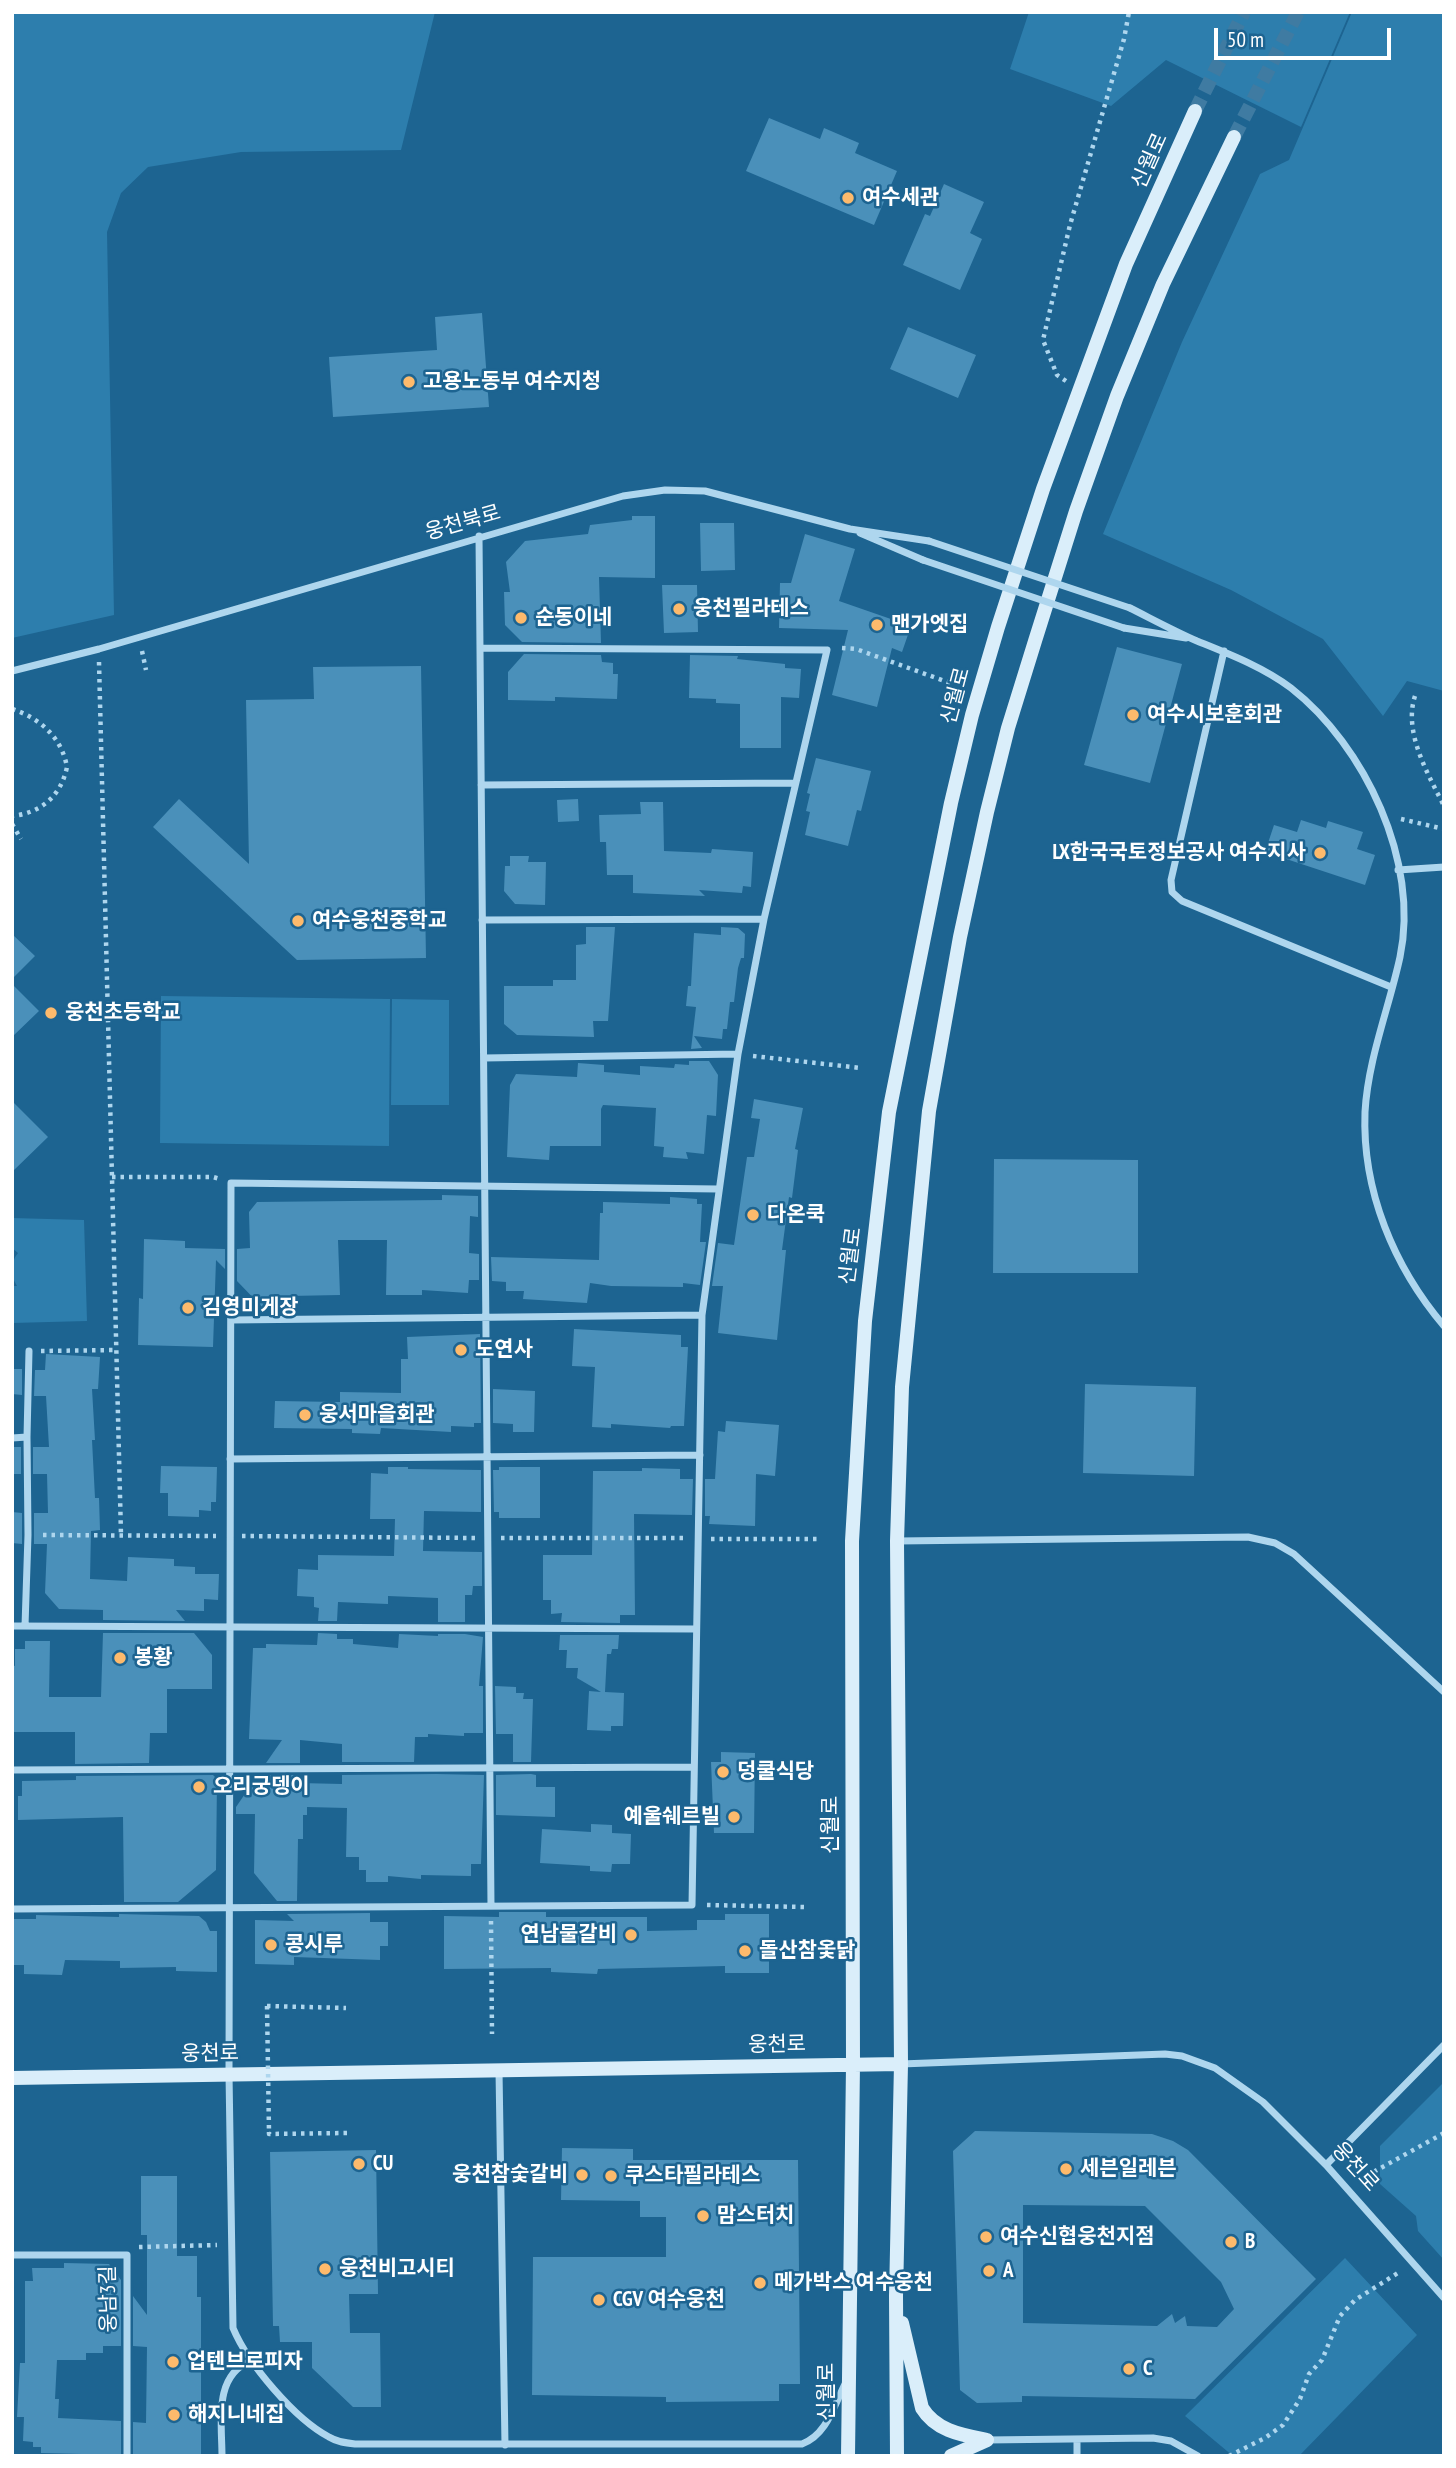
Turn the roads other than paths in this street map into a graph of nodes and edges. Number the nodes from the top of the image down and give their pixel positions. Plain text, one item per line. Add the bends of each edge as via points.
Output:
1 (1195, 111) tunnel mouth
2 (1234, 137) tunnel mouth
3 (850, 529) junction
4 (479, 536) junction
5 (1194, 639) junction
6 (480, 648) junction
7 (1224, 651) junction
8 (12, 671) edge
9 (794, 783) junction
10 (481, 785) junction
11 (1444, 867) edge
12 (1398, 870) junction
13 (764, 919) junction
14 (482, 920) junction
15 (1391, 987) junction
16 (738, 1054) junction
17 (484, 1058) junction
18 (485, 1186) junction
19 (718, 1189) junction
20 (702, 1315) junction
21 (486, 1317) junction
22 (230, 1320) junction
23 (1444, 1326) edge
24 (29, 1351) road end
25 (12, 1437) edge
26 (27, 1437) junction
27 (700, 1455) junction
28 (487, 1457) junction
29 (230, 1459) junction
30 (897, 1541) junction
31 (12, 1626) edge
32 (25, 1626) junction
33 (230, 1627) junction
34 (489, 1628) junction
35 (696, 1629) junction
36 (1442, 1688) edge
37 (694, 1767) junction
38 (490, 1768) junction
39 (230, 1769) junction
40 (12, 1770) edge
41 (491, 1906) junction
42 (230, 1908) junction
43 (12, 1909) edge
44 (1444, 2045) edge
45 (901, 2064) junction
46 (853, 2065) junction
47 (499, 2070) junction
48 (229, 2074) junction
49 (12, 2078) edge
50 (1326, 2165) junction
51 (12, 2255) edge
52 (896, 2297) junction
53 (1444, 2298) edge
54 (251, 2361) junction
55 (848, 2377) junction
56 (987, 2440) junction
57 (1077, 2440) junction
58 (676, 2444) junction
59 (505, 2445) junction
60 (127, 2456) edge
61 (222, 2456) edge
62 (676, 2456) edge
63 (848, 2456) edge
64 (897, 2456) edge
65 (951, 2456) edge
66 (1077, 2456) edge
67 (1198, 2456) edge

1 - 46 street, 신월로 via 1126,264 1079,391 972,715 889,1112 865,1321 852,1541
2 - 30 street via 1163,284 1116,397 1034,641 987,812 929,1111 902,1387
3 - 4 street, 웅천북로 via 705,491 678,490 602,500
3 - 5 street, bridge via 923,560 1124,628
3 - 5 street, 웅천북로, bridge via 929,541 1130,608
4 - 6 street
4 - 8 street, 웅천북로
5 - 7 street
6 - 9 street via 827,650
6 - 10 street
7 - 12 street via 1272,675 1321,715 1354,757 1383,815
7 - 15 street via 1171,880 1172,892 1182,901
9 - 10 street
9 - 13 street
10 - 14 street
11 - 12 street
12 - 15 street via 1404,928
13 - 14 street
13 - 16 street
14 - 17 street
15 - 23 street via 1365,1111 1370,1174 1396,1254
16 - 17 street
16 - 19 street
17 - 18 street
18 - 19 street
18 - 21 street
18 - 22 street via 231,1183
19 - 20 street
20 - 21 street
20 - 27 street
21 - 22 street
21 - 28 street
22 - 29 street
24 - 26 street
25 - 26 street
26 - 32 street
27 - 28 street
27 - 35 street
28 - 29 street
28 - 34 street
29 - 33 street
30 - 36 street via 1248,1537 1275,1543 1294,1554
30 - 45 street
31 - 32 street
32 - 33 street
33 - 34 street
33 - 39 street
34 - 35 street
34 - 38 street
35 - 37 street
37 - 38 street
37 - 41 street via 692,1905
38 - 39 street
38 - 41 street
39 - 40 street
39 - 42 street
41 - 42 street
42 - 43 street
42 - 48 street
44 - 50 street
45 - 46 street, 웅천로
45 - 50 street, 웅천로 via 1182,2056 1215,2068 1245,2088
45 - 52 street
46 - 47 street, 웅천로
46 - 55 street, 신월로
47 - 48 street, 웅천로
47 - 59 street
48 - 49 street, 웅천로
48 - 54 street via 233,2328
50 - 53 street, 웅천로
51 - 60 street, 웅남3길 via 127,2255
52 - 56 street via 928,2418 952,2432
52 - 64 street
54 - 59 street via 317,2430 341,2442
54 - 61 street via 234,2371 225,2385
55 - 58 street via 823,2429 802,2444
55 - 63 street, 신월로
56 - 57 street
56 - 65 street
57 - 66 street
57 - 67 street via 1162,2439
58 - 59 street
58 - 62 street

